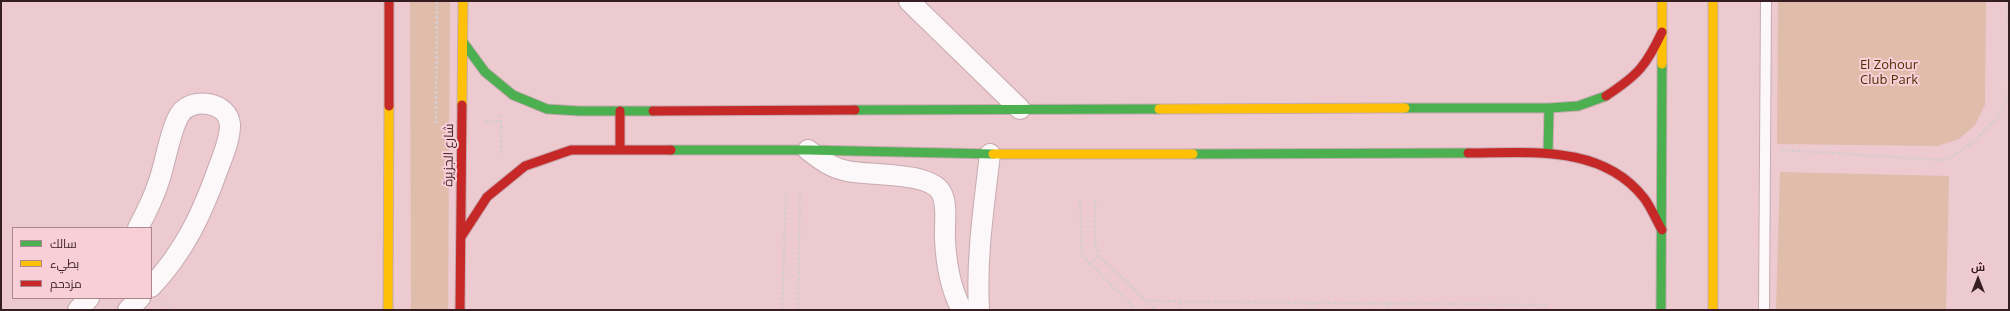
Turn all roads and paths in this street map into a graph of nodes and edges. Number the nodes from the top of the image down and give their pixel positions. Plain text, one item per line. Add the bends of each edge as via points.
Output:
1 (382, 1) edge
2 (463, 1) edge
3 (909, 1) edge
4 (1662, 1) edge
5 (1712, 1) edge
6 (1766, 1) edge
7 (2008, 1) edge
8 (390, 5) edge
9 (1662, 32) junction
10 (2009, 40) edge
11 (463, 42) junction
12 (501, 84) junction
13 (2009, 92) edge
14 (1549, 108) junction
15 (1020, 109) junction
16 (620, 111) junction
17 (620, 149) junction
18 (1764, 149) junction
19 (808, 150) junction
20 (1548, 153) junction
21 (990, 154) junction
22 (501, 185) junction
23 (786, 193) dead end
24 (800, 194) dead end
25 (1080, 200) dead end
26 (1095, 200) dead end
27 (138, 227) edge
28 (1662, 230) junction
29 (461, 237) junction
30 (1099, 256) junction
31 (1089, 263) junction
32 (152, 286) edge
33 (88, 299) edge
34 (139, 299) edge
35 (1148, 301) junction
36 (1181, 302) junction
37 (1312, 303) junction
38 (1387, 303) junction
39 (78, 310) edge
40 (128, 310) edge
41 (388, 310) edge
42 (460, 310) edge
43 (782, 310) edge
44 (798, 310) edge
45 (962, 310) edge
46 (979, 310) edge
47 (1136, 310) edge
48 (1156, 310) edge
49 (1181, 310) edge
50 (1312, 310) edge
51 (1387, 310) edge
52 (1543, 310) edge
53 (1661, 310) edge
54 (1713, 310) edge
55 (1764, 310) edge

1 - 8 street
2 - 11 street, شارع الجزيرة
3 - 15 street
4 - 9 street
5 - 54 street
6 - 18 lane
7 - 10 path
8 - 41 street
9 - 14 street via 1650,58 1630,80 1606,96 1578,106
9 - 28 street
11 - 12 street via 485,72
11 - 29 street, شارع الجزيرة
12 - 16 street via 513,94 547,109
12 - 22 path
13 - 18 path via 2005,104 1978,138 1955,156 1943,160
14 - 15 street
14 - 20 street
15 - 16 street
16 - 17 street
17 - 19 street
17 - 22 street via 571,150 525,166
18 - 55 lane
19 - 21 street
19 - 45 street via 826,164 846,171 865,175 906,177 935,185 942,193 944,201 945,241 955,297
20 - 21 street
20 - 28 street via 1584,158 1618,174 1644,198
21 - 46 street via 981,232
22 - 29 street via 487,196
23 - 43 path
24 - 44 path
25 - 31 path via 1082,254
26 - 30 path via 1095,244
27 - 32 street via 159,182 180,114 190,106 202,103 214,105 224,112 230,124 227,144 198,222 179,253
28 - 53 street
29 - 42 street, شارع الجزيرة
30 - 31 path
30 - 35 path
31 - 47 path
33 - 39 street
34 - 40 street
35 - 36 path
35 - 48 path
36 - 37 path
36 - 49 path
37 - 38 path
37 - 50 path
38 - 51 path
38 - 52 path via 1545,305

